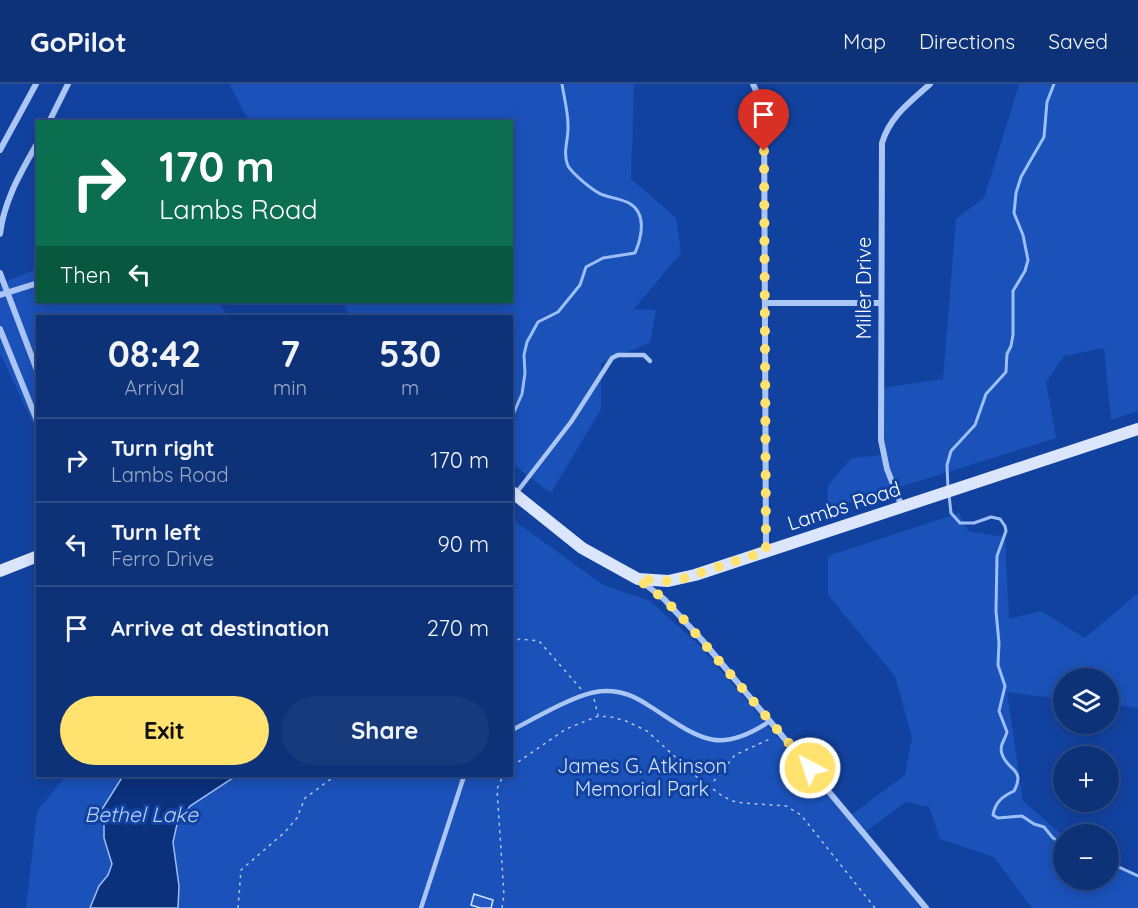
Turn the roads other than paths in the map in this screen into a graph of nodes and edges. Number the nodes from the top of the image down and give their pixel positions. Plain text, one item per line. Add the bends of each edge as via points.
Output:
1 (36, 84) edge
2 (68, 84) edge
3 (753, 84) edge
4 (930, 84) edge
5 (50, 120) edge
6 (36, 146) edge
7 (0, 150) edge
8 (0, 199) edge
9 (8, 201) junction
10 (0, 234) edge
11 (0, 273) edge
12 (36, 284) edge
13 (4, 294) edge
14 (766, 303) junction
15 (880, 303) junction
16 (0, 329) edge
17 (650, 361) dead end
18 (36, 368) edge
19 (36, 418) edge
20 (1138, 429) edge
21 (513, 493) edge
22 (902, 507) junction
23 (766, 551) junction
24 (36, 557) edge
25 (0, 571) edge
26 (638, 579) junction
27 (770, 721) junction
28 (513, 730) edge
29 (464, 777) edge
30 (421, 908) edge
31 (926, 908) edge

1 - 7 street
2 - 5 street
3 - 14 street via 764,108
4 - 15 street, Miller Drive via 898,111 882,143
6 - 9 street
8 - 9 street
9 - 10 street
11 - 13 street
12 - 13 street
13 - 18 street
14 - 15 street
14 - 23 street
15 - 22 street, Miller Drive via 881,440
16 - 19 street
17 - 21 lane via 644,355 612,358 571,422
20 - 22 main road, Lambs Road
21 - 26 main road, Lambs Road via 582,548
22 - 23 main road, Lambs Road
23 - 26 main road, Lambs Road via 682,579
24 - 25 main road
26 - 27 street via 679,614
27 - 28 lane via 741,738 713,740 691,732 627,694 605,691 588,694
27 - 31 street
29 - 30 lane

